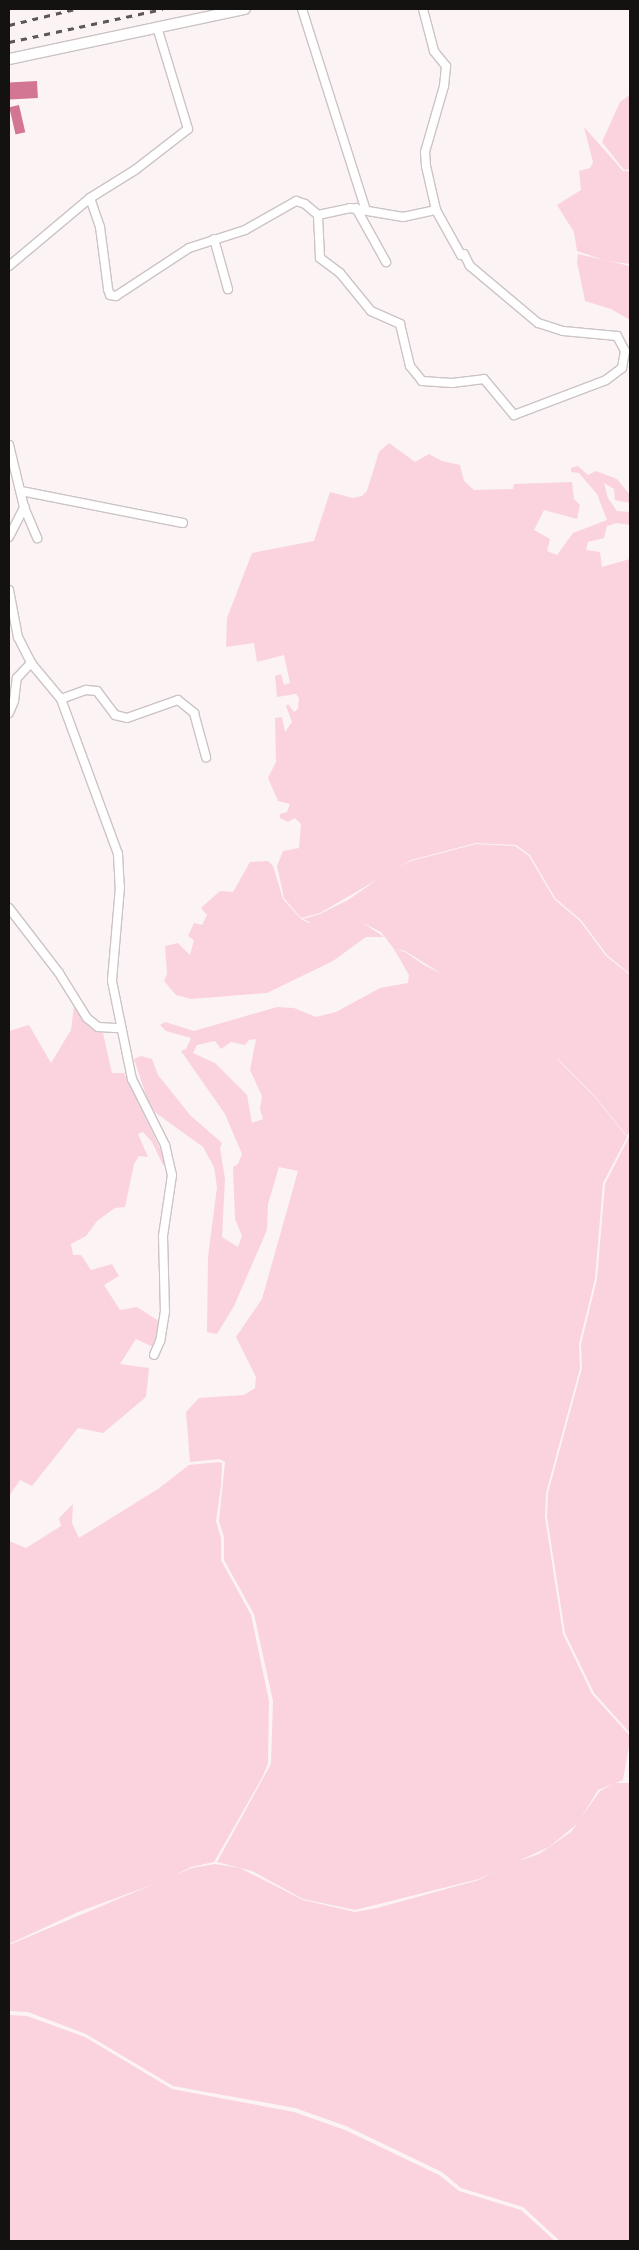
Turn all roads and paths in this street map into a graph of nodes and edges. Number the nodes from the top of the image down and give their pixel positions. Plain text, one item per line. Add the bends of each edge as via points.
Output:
1 (245, 9) edge
2 (302, 9) edge
3 (423, 9) edge
4 (157, 27) junction
5 (9, 59) edge
6 (90, 198) junction
7 (356, 208) junction
8 (365, 208) junction
9 (436, 210) junction
10 (318, 215) junction
11 (214, 239) junction
12 (386, 262) dead end
13 (9, 266) edge
14 (228, 289) dead end
15 (9, 444) edge
16 (21, 491) junction
17 (24, 507) junction
18 (183, 523) dead end
19 (9, 537) edge
20 (37, 538) dead end
21 (9, 590) edge
22 (31, 663) junction
23 (61, 699) junction
24 (9, 713) edge
25 (206, 756) dead end
26 (9, 908) edge
27 (120, 1028) junction
28 (154, 1355) dead end

1 - 4 main road
2 - 8 street
3 - 9 street via 434,51 446,66 444,86 425,152
4 - 5 main road
4 - 6 street via 188,129 135,170
6 - 11 street via 97,212 110,295 116,296 136,285 189,248
6 - 13 street
7 - 8 street
7 - 10 street
7 - 12 street
8 - 9 street via 403,217
9 - 10 street via 470,266 538,323 563,331 617,336 625,351 622,368 617,375 514,415 484,379 452,383 422,381 410,366 400,324 371,311 340,273 320,258
10 - 11 street via 296,201 245,230
11 - 14 street
15 - 16 street
16 - 17 street
16 - 18 street
17 - 19 street
17 - 20 street
21 - 22 street via 18,637
22 - 23 street
22 - 24 street via 18,678
23 - 25 street via 86,690 97,692 115,715 127,718 178,700 194,713
23 - 27 street via 118,854 120,887 112,982
26 - 27 street via 87,1018 98,1027
27 - 28 street via 132,1079 165,1145 172,1175 163,1236 166,1311

